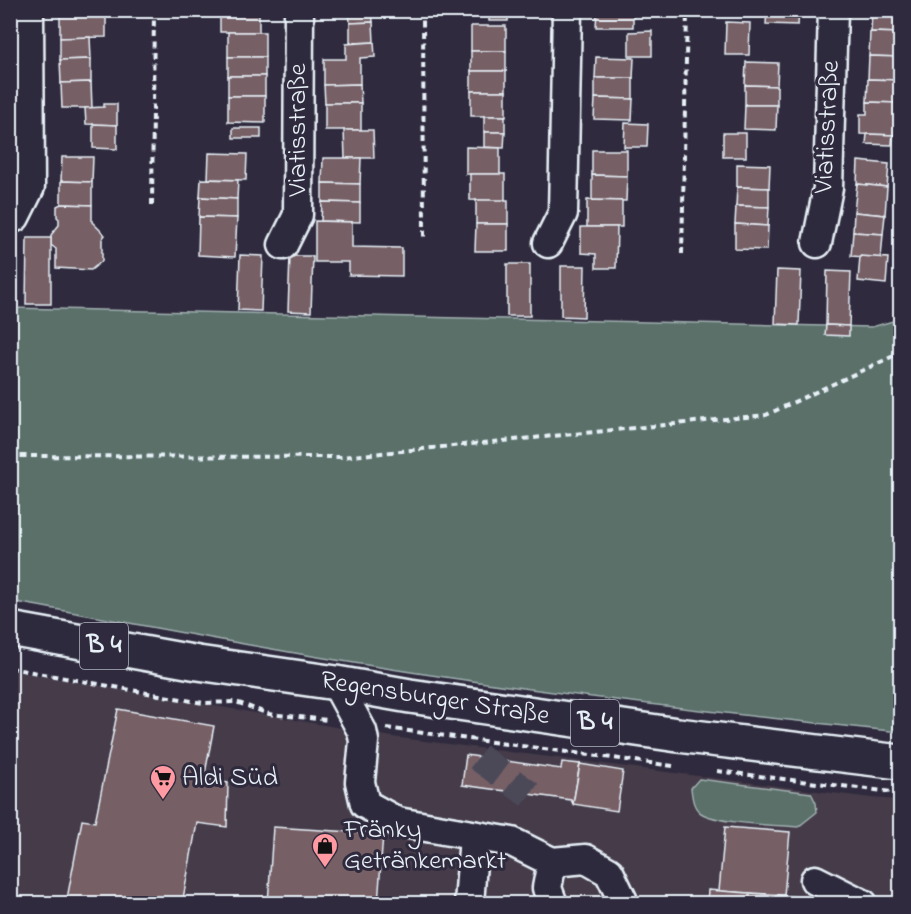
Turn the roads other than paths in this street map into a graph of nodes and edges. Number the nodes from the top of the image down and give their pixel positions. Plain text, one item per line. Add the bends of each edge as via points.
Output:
1 (30, 10) edge
2 (298, 10) edge
3 (567, 10) edge
4 (833, 10) edge
5 (15, 217) dead end
6 (548, 243) dead end
7 (816, 243) dead end
8 (283, 245) dead end
9 (10, 629) edge
10 (336, 684) junction
11 (899, 762) edge
12 (474, 836) junction
13 (552, 862) junction
14 (815, 880) dead end
15 (469, 903) edge
16 (552, 903) edge
17 (623, 903) edge
18 (863, 903) edge

1 - 5 street via 30,187
2 - 8 street, Viatisstraße via 298,215
3 - 6 street via 563,213
4 - 7 street, Viatisstraße via 828,188
9 - 10 main road, Regensburger Straße / B 4
10 - 11 main road, Regensburger Straße / B 4 via 678,735
10 - 12 street via 362,731 360,782 365,804 398,822
12 - 13 street via 512,842
12 - 15 street
13 - 16 street via 547,888
13 - 17 street via 586,859 609,872
14 - 18 street

